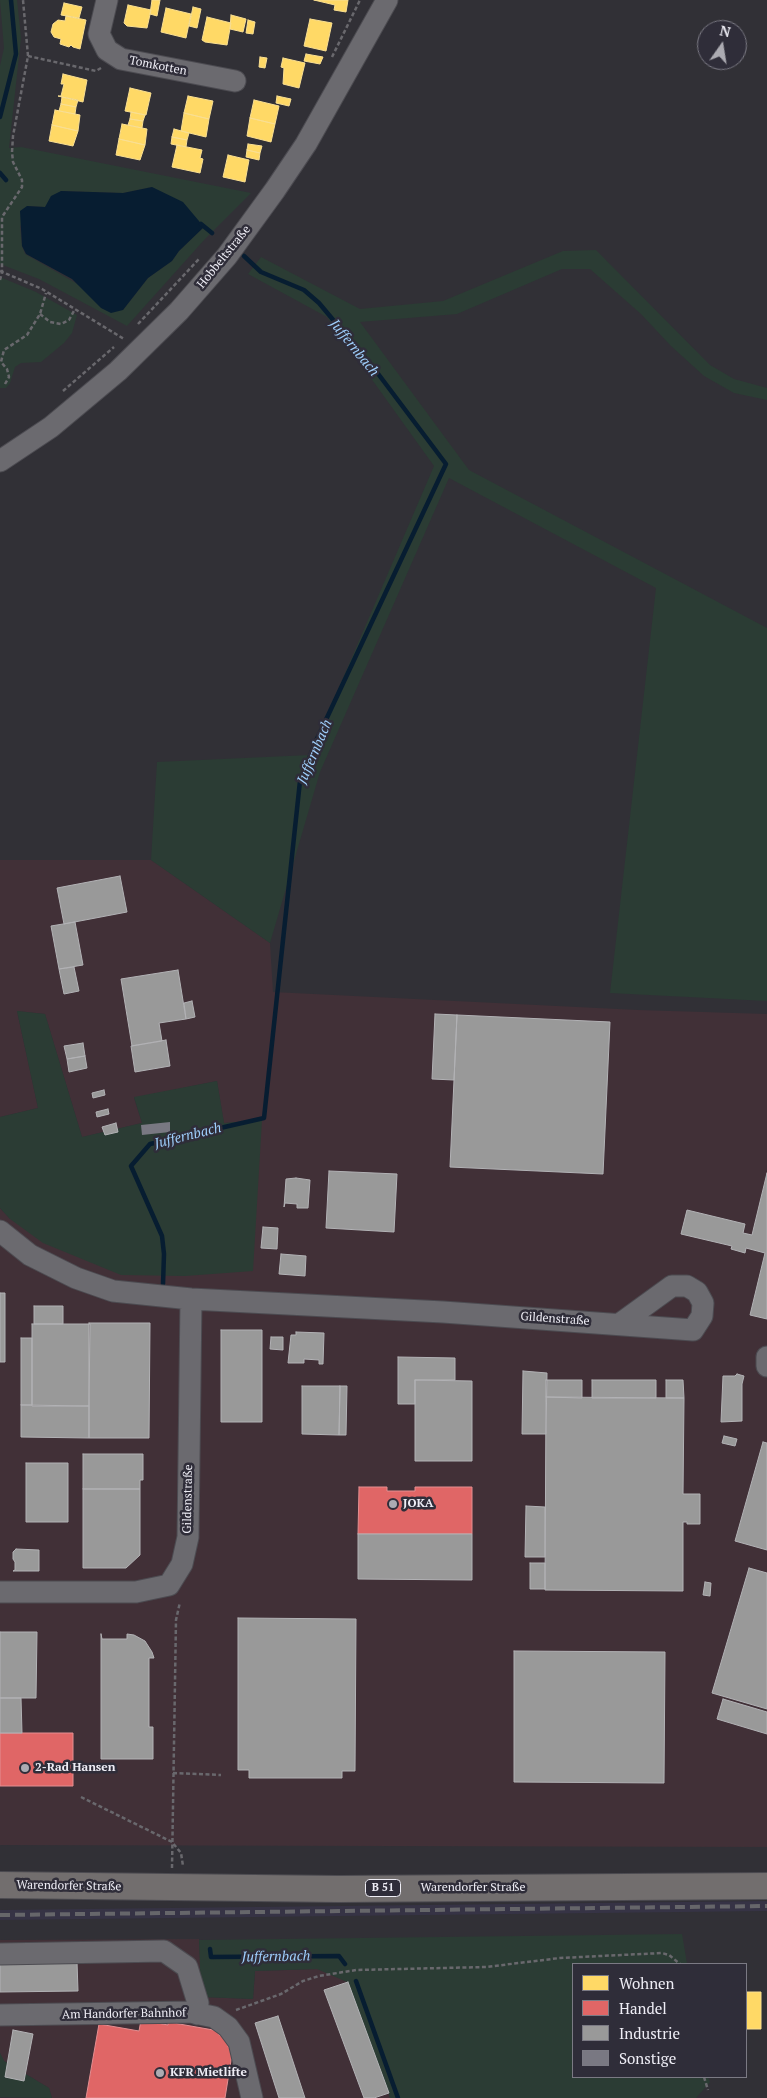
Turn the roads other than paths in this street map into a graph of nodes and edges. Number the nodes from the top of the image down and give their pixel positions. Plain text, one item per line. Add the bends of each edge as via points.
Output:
1 (107, 0) edge
2 (387, 0) edge
3 (235, 81) dead end
4 (0, 461) edge
5 (0, 1231) edge
6 (191, 1299) junction
7 (621, 1323) dead end
8 (767, 1357) edge
9 (767, 1366) edge
10 (0, 1592) edge
11 (0, 1885) edge
12 (767, 1886) edge
13 (0, 1954) edge
14 (0, 2015) edge
15 (206, 2016) junction
16 (252, 2098) edge

1 - 3 street, Tomkotten via 98,34 107,50 121,59
2 - 4 street, Hobbeltstraße via 306,144 227,256 180,311 118,371 50,427
5 - 6 street, Gildenstraße via 30,1255 76,1278 113,1291
6 - 7 street, Gildenstraße
6 - 10 street, Gildenstraße via 188,1537 182,1564 170,1585 136,1592
8 - 9 street
11 - 12 main road, Warendorfer Straße / B 51 via 338,1889
13 - 15 street via 164,1951 187,1967 198,2003
14 - 15 street, Am Handorfer Bahnhof
15 - 16 street via 228,2027 239,2042

